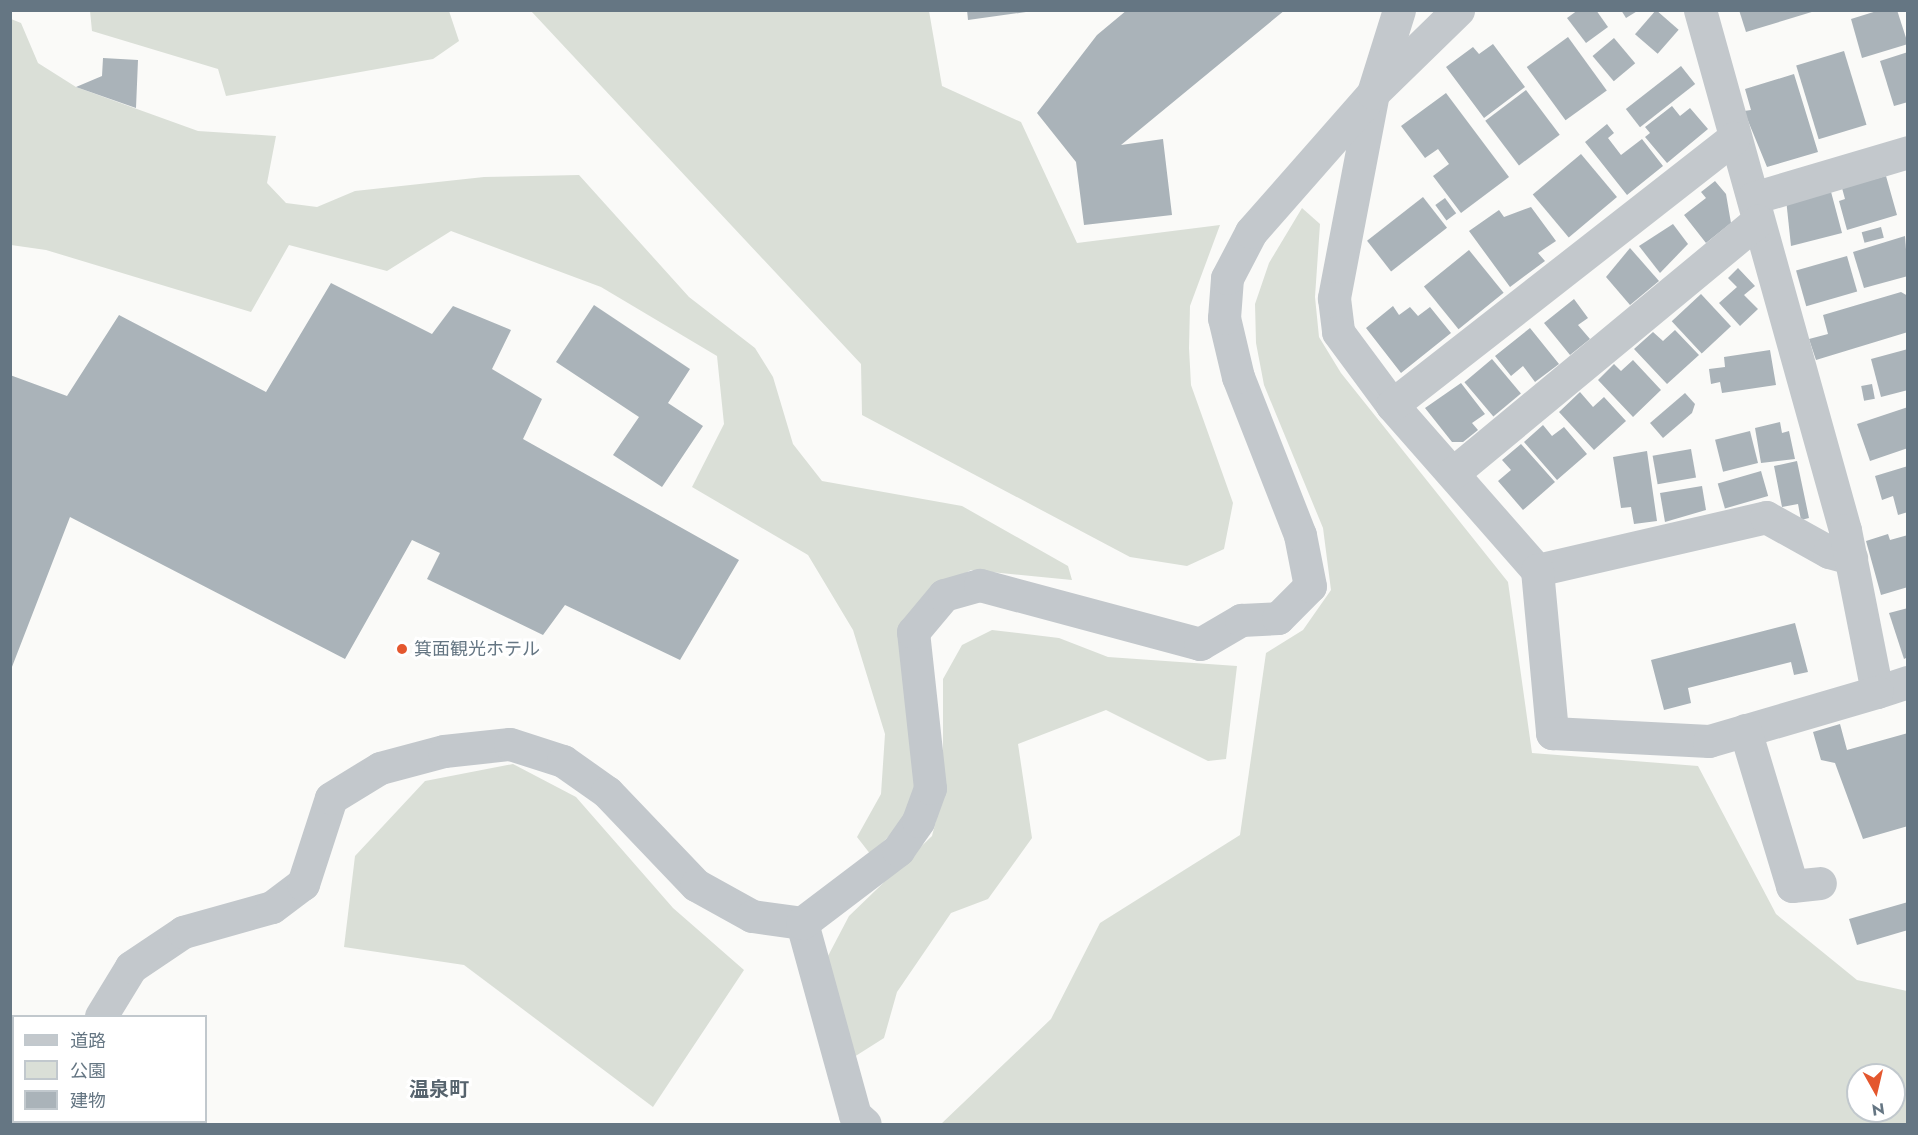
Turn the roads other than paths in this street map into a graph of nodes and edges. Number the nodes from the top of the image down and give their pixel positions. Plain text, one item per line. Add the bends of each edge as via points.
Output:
1 (1398, 10) edge
2 (1458, 10) edge
3 (1700, 10) edge
4 (1373, 93) junction
5 (1734, 138) junction
6 (1908, 152) edge
7 (1756, 209) junction
8 (1392, 405) junction
9 (1453, 473) junction
10 (1851, 558) junction
11 (1537, 570) junction
12 (1908, 682) edge
13 (1877, 692) junction
14 (1745, 730) junction
15 (1820, 883) dead end
16 (802, 923) junction
17 (102, 1015) edge
18 (865, 1125) edge

1 - 4 street
2 - 4 street
3 - 5 street
4 - 8 street via 1334,297 1338,332
4 - 16 street via 1251,232 1227,278 1224,318 1238,377 1300,535 1310,586 1278,618 1241,620 1200,644 980,585 944,595 913,632 930,788 918,821 898,850
5 - 7 street
5 - 8 street
6 - 7 street
7 - 9 street
7 - 10 street
8 - 9 street
9 - 11 street
10 - 11 street via 1828,552 1766,517
10 - 13 street
11 - 14 street via 1552,733 1709,741
12 - 13 street
13 - 14 street
14 - 15 street via 1792,886
16 - 17 street via 752,916 696,885 607,792 563,761 510,744 444,751 380,768 331,798 303,884 272,907 183,932 131,967
16 - 18 street via 855,1115

